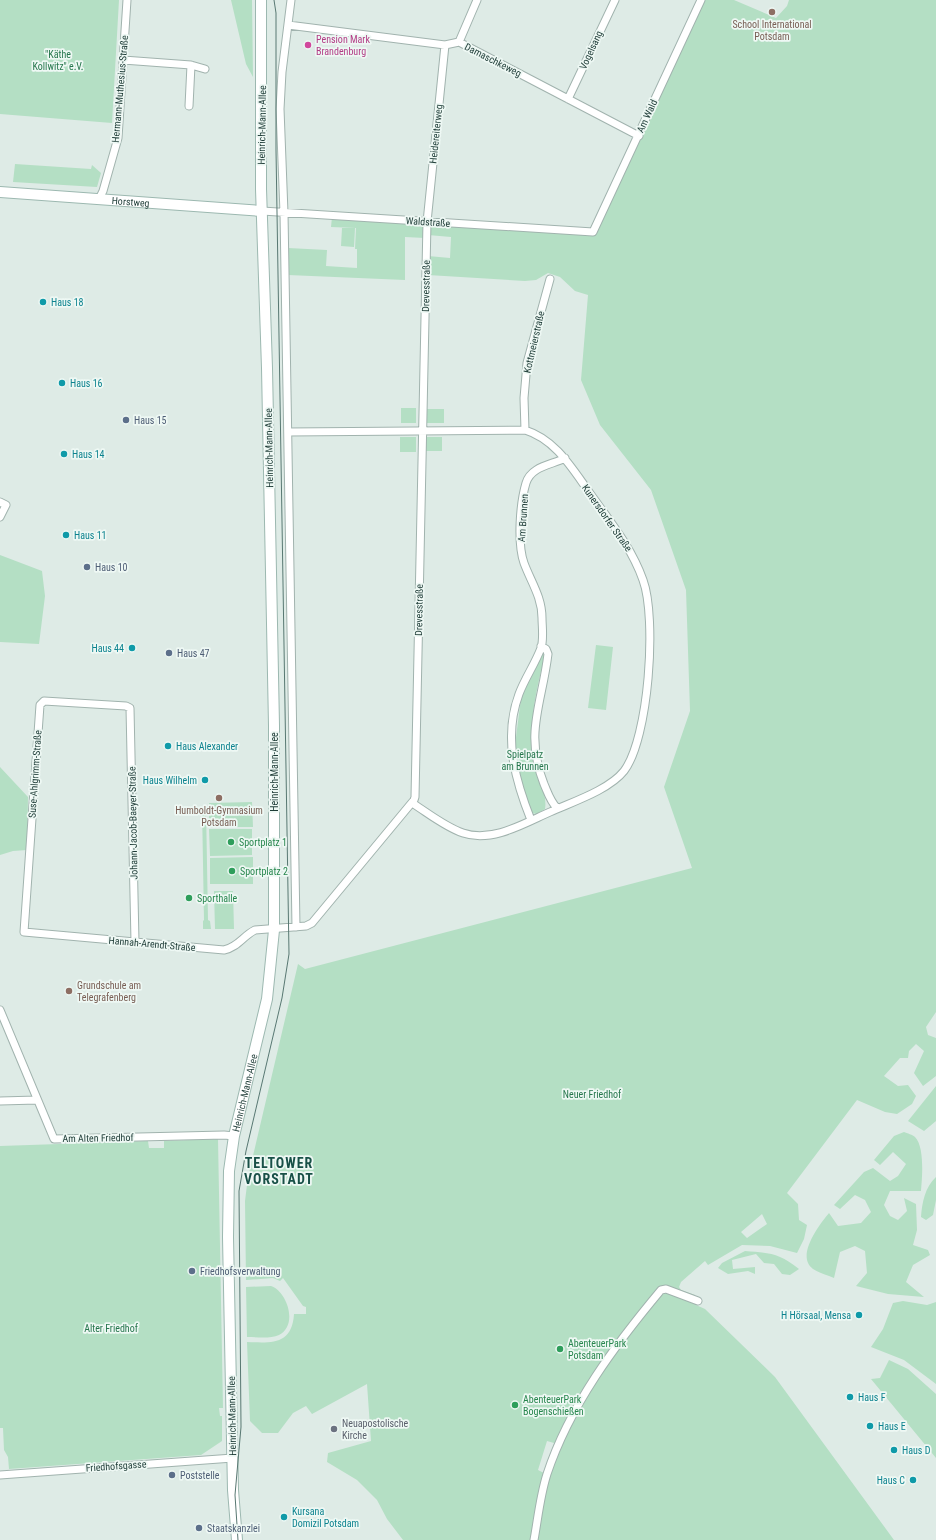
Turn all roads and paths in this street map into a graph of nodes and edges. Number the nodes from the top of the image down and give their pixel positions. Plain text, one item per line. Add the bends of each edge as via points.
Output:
1 (127, 0) edge
2 (261, 0) edge
3 (291, 0) edge
4 (477, 0) edge
5 (615, 0) edge
6 (701, 0) edge
7 (288, 25) junction
8 (459, 42) junction
9 (445, 45) junction
10 (123, 60) junction
11 (192, 65) junction
12 (204, 69) dead end
13 (568, 99) junction
14 (189, 106) dead end
15 (638, 136) junction
16 (0, 192) edge
17 (99, 199) junction
18 (262, 211) junction
19 (284, 213) junction
20 (426, 222) junction
21 (593, 232) joint
22 (550, 279) dead end
23 (525, 430) junction
24 (424, 431) junction
25 (288, 432) junction
26 (565, 458) junction
27 (0, 502) edge
28 (0, 517) edge
29 (541, 646) junction
30 (126, 706) joint
31 (412, 803) junction
32 (557, 808) junction
33 (531, 820) junction
34 (296, 927) junction
35 (274, 930) junction
36 (24, 932) joint
37 (135, 942) junction
38 (0, 1010) edge
39 (37, 1100) junction
40 (0, 1101) edge
41 (234, 1136) junction
42 (698, 1301) dead end
43 (233, 1458) junction
44 (0, 1475) edge
45 (237, 1540) edge
46 (534, 1540) edge

1 - 10 street, Hermann-Muthesius-Straße
2 - 18 main road, Heinrich-Mann-Allee
3 - 7 street, Heinrich-Mann-Allee
4 - 8 street
5 - 13 street, Vogelsang
6 - 15 street, Am Wald
7 - 9 street, Damaschkeweg
7 - 19 street, Heinrich-Mann-Allee via 280,109
8 - 9 street, Damaschkeweg
8 - 13 street, Damaschkeweg
9 - 20 street, Heidereiterweg
10 - 11 street
10 - 17 street, Hermann-Muthesius-Straße via 118,138
11 - 12 street
11 - 14 street
13 - 15 street, Damaschkeweg
15 - 21 street, Am Wald
16 - 17 main road, Horstweg
17 - 18 main road, Horstweg
18 - 19 street, Waldstraße
18 - 35 main road, Heinrich-Mann-Allee via 268,368 274,705
19 - 20 street, Waldstraße
19 - 25 street, Heinrich-Mann-Allee
20 - 21 street, Waldstraße
20 - 24 street, Drevesstraße
22 - 23 street, Kottmeierstraße via 527,363
23 - 24 street, Kunersdorfer Straße
23 - 26 street, Kunersdorfer Straße via 550,443
24 - 25 street, Kunersdorfer Straße
24 - 31 street, Drevesstraße via 415,797
25 - 34 street, Heinrich-Mann-Allee
26 - 29 street, Am Brunnen via 536,469 530,475 525,488 520,542 523,558 542,608
26 - 32 street, Kunersdorfer Straße via 631,551 644,582 649,603 650,626 646,692 639,733 628,763 619,776 607,785
27 - 28 street via 6,504
29 - 32 street, Am Brunnen via 548,654 534,723 535,747 542,780 551,802
29 - 33 street, Am Brunnen via 519,696 510,740 517,779
30 - 36 street, Suse-Ahlgrimm-Straße via 44,701 40,705
30 - 37 street, Johann-Jacob-Baeyer-Straße via 131,712
31 - 33 street, Kunersdorfer Straße via 458,831 470,835 494,834
31 - 34 street via 312,922 306,926
32 - 33 street, Kunersdorfer Straße
34 - 35 street
35 - 37 street, Hannah-Arendt-Straße via 255,930 236,946 224,950
35 - 41 main road, Heinrich-Mann-Allee via 267,999
36 - 37 street, Hannah-Arendt-Straße
38 - 39 street, Am Alten Friedhof
39 - 40 street
39 - 41 street, Am Alten Friedhof via 54,1139
41 - 43 main road, Heinrich-Mann-Allee via 228,1171 227,1208
42 - 46 street via 666,1289 660,1290 616,1348 566,1427 542,1491
43 - 44 street, Friedhofsgasse
43 - 45 main road, Heinrich-Mann-Allee

